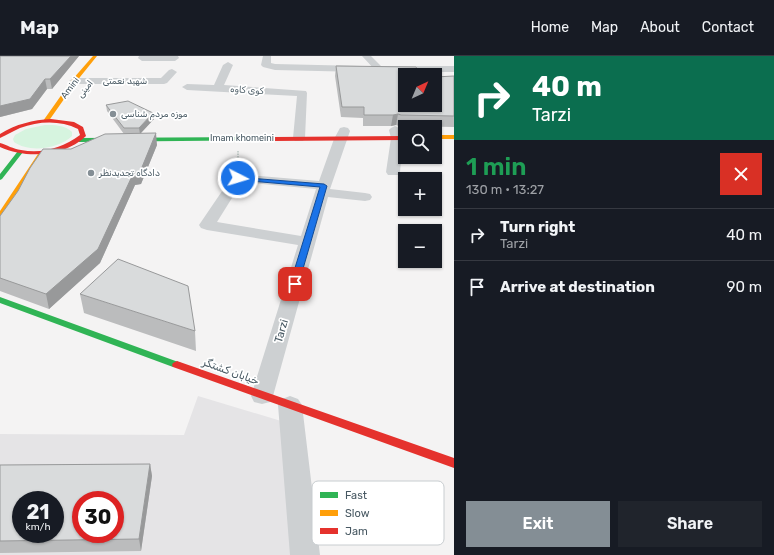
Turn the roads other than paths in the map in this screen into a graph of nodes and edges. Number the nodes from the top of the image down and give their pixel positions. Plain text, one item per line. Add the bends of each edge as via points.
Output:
1 (96, 56) edge
2 (267, 56) edge
3 (366, 56) edge
4 (175, 58) dead end
5 (139, 61) edge
6 (228, 65) dead end
7 (100, 68) dead end
8 (379, 69) junction
9 (172, 72) dead end
10 (453, 73) edge
11 (123, 80) junction
12 (74, 81) junction
13 (91, 81) junction
14 (187, 86) dead end
15 (218, 88) junction
16 (82, 93) dead end
17 (69, 110) dead end
18 (46, 121) junction
19 (60, 121) junction
20 (442, 130) edge
21 (454, 130) edge
22 (1, 134) edge
23 (300, 134) junction
24 (342, 134) junction
25 (398, 134) edge
26 (81, 136) junction
27 (442, 137) edge
28 (454, 137) edge
29 (0, 145) edge
30 (398, 145) edge
31 (20, 152) junction
32 (42, 152) junction
33 (393, 172) dead end
34 (0, 178) edge
35 (323, 189) junction
36 (365, 197) dead end
37 (0, 216) edge
38 (307, 242) junction
39 (0, 300) edge
40 (262, 396) junction
41 (290, 405) junction
42 (454, 463) edge
43 (305, 555) edge

1 - 12 main road, Amini
2 - 8 street via 266,65 286,72
3 - 8 street
4 - 5 street
5 - 11 street
6 - 15 street, کوی کاوه
7 - 13 main road, امینی
8 - 10 street via 440,69
9 - 11 street, شهید نعمتی via 164,81
11 - 13 street, شهید نعمتی
12 - 13 street, شهید نعمتی
12 - 18 main road, Amini
13 - 16 main road, امینی
14 - 15 street
15 - 23 street, کوی کاوه via 298,90
17 - 19 main road
18 - 19 main road
18 - 22 main road via 18,126
19 - 26 main road via 76,125
20 - 21 main road
23 - 24 main road, Imam khomeini
23 - 26 main road, Imam khomeini
23 - 26 main road, Imam khomeini via 237,138
24 - 25 main road, Imam khomeini
24 - 35 street, Tarzi
26 - 32 main road via 64,148
27 - 28 main road
29 - 31 main road via 5,149
30 - 33 street
31 - 32 main road
31 - 34 main road
32 - 37 main road
35 - 36 street
35 - 38 street, Tarzi
35 - 38 street via 238,178 207,225
38 - 40 street, Tarzi
39 - 40 main road, خیابان کشتگر
40 - 41 main road, خیابان کشتگر
41 - 42 main road, خیابان کشتگر
41 - 43 street

